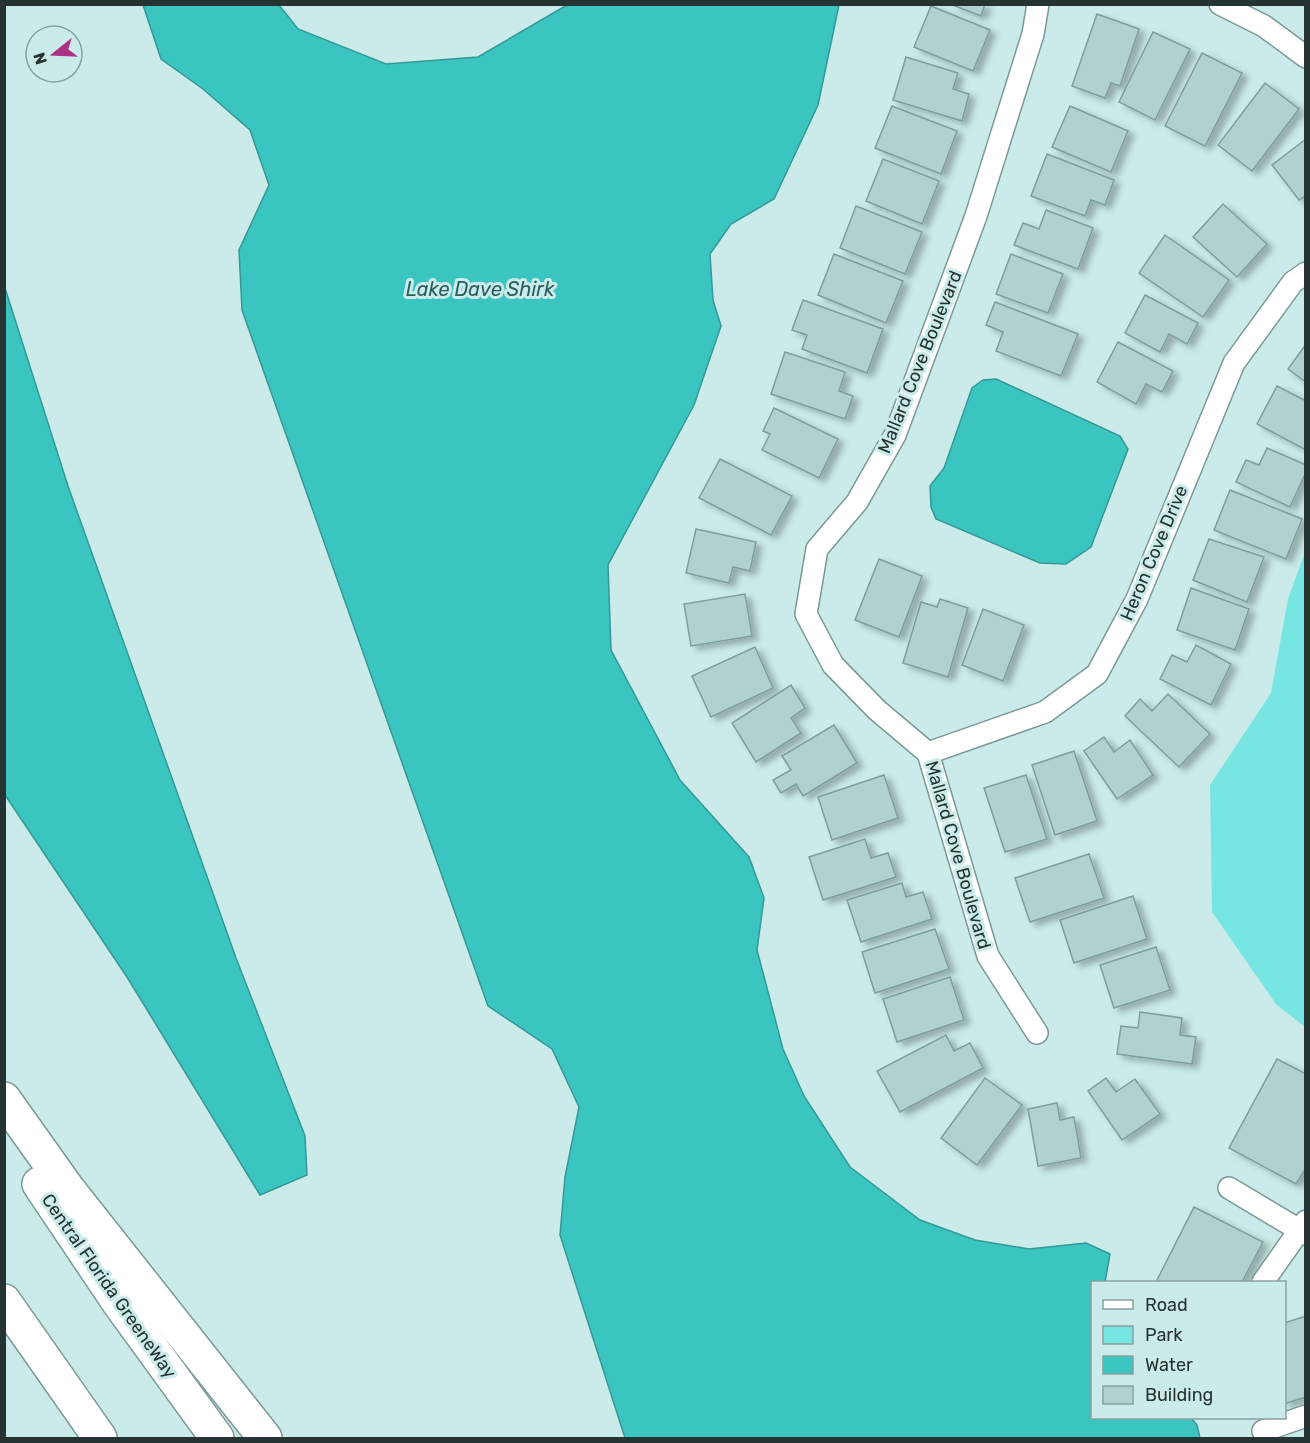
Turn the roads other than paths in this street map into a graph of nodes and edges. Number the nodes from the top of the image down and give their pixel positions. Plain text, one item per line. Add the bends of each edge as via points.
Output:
1 (1038, 4) edge
2 (1220, 4) edge
3 (1305, 57) edge
4 (1305, 273) edge
5 (928, 753) junction
6 (1037, 1033) dead end
7 (4, 1099) edge
8 (4, 1132) edge
9 (1228, 1188) dead end
10 (1303, 1228) edge
11 (1264, 1281) edge
12 (4, 1301) edge
13 (1305, 1416) edge
14 (1263, 1431) dead end
15 (100, 1438) edge
16 (217, 1438) edge
17 (265, 1438) edge

1 - 5 street, Mallard Cove Boulevard via 1033,34 980,205 895,435 857,502 817,549 806,614 832,665 876,710
2 - 3 street via 1264,26
4 - 5 street, Heron Cove Drive via 1293,282 1234,363 1137,599 1097,674 1045,712
5 - 6 street, Mallard Cove Boulevard via 988,956
7 - 17 highway via 68,1189
8 - 16 highway, Central Florida GreeneWay via 119,1303
9 - 10 street
10 - 11 street
12 - 15 highway
13 - 14 street

